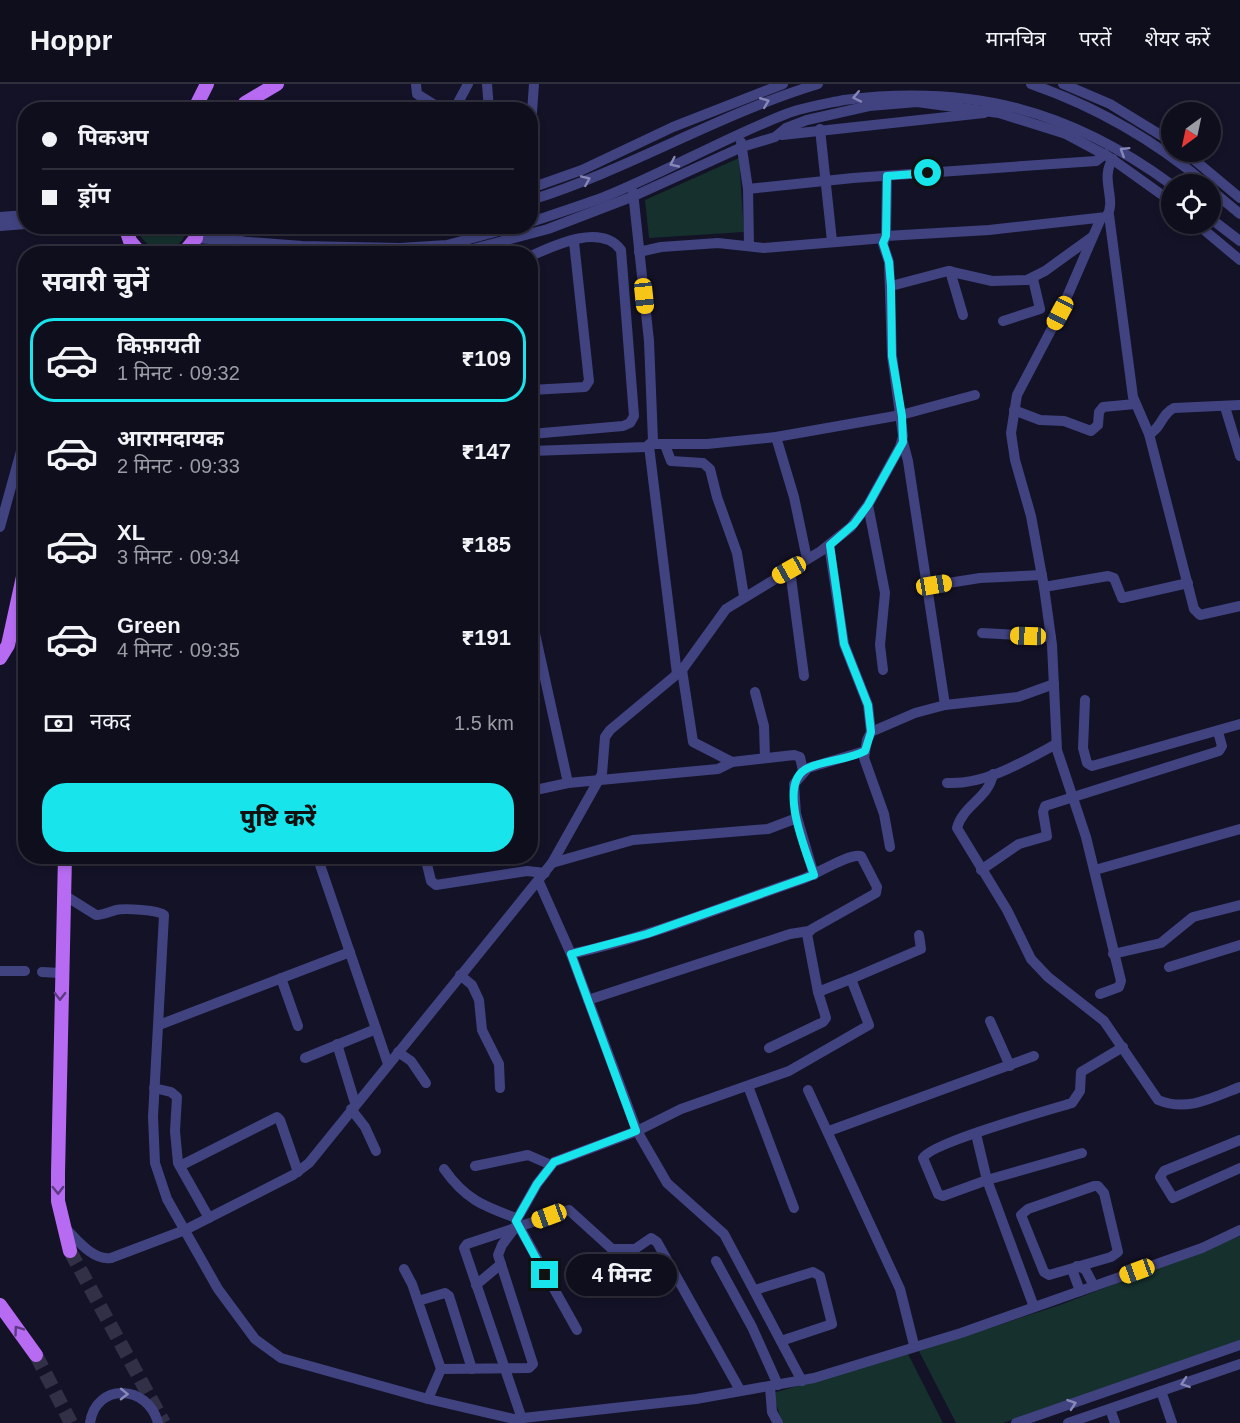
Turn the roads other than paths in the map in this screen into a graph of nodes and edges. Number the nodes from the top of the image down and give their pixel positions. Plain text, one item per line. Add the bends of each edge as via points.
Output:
1 (256, 84) edge
2 (277, 84) edge
3 (416, 84) edge
4 (468, 84) edge
5 (487, 84) edge
6 (534, 84) edge
7 (783, 84) edge
8 (818, 84) edge
9 (1031, 84) edge
10 (1064, 84) edge
11 (205, 86) edge
12 (806, 88) junction
13 (198, 102) edge
14 (245, 102) edge
15 (249, 102) edge
16 (430, 102) edge
17 (458, 102) edge
18 (488, 102) edge
19 (533, 102) edge
20 (986, 111) junction
21 (808, 117) junction
22 (820, 129) junction
23 (740, 134) junction
24 (1161, 135) edge
25 (742, 147) junction
26 (1109, 157) junction
27 (1197, 162) edge
28 (1192, 174) edge
29 (887, 176) junction
30 (1161, 178) edge
31 (826, 182) junction
32 (632, 183) junction
33 (538, 186) edge
34 (748, 189) junction
35 (1161, 194) edge
36 (634, 196) junction
37 (538, 198) edge
38 (1221, 198) edge
39 (1240, 198) edge
40 (1240, 214) edge
41 (18, 216) edge
42 (1105, 216) junction
43 (0, 218) edge
44 (538, 220) edge
45 (18, 225) edge
46 (0, 226) edge
47 (1221, 226) edge
48 (538, 232) edge
49 (208, 234) edge
50 (487, 234) edge
51 (531, 234) edge
52 (1094, 234) junction
53 (1209, 234) edge
54 (885, 237) junction
55 (241, 240) junction
56 (832, 241) junction
57 (1240, 241) edge
58 (503, 242) junction
59 (574, 242) junction
60 (245, 246) edge
61 (302, 246) edge
62 (434, 246) edge
63 (487, 246) edge
64 (504, 246) edge
65 (749, 246) junction
66 (639, 252) junction
67 (538, 254) edge
68 (1240, 260) edge
69 (950, 271) junction
70 (1033, 279) junction
71 (891, 286) junction
72 (963, 315) dead end
73 (1003, 321) dead end
74 (538, 390) edge
75 (975, 395) dead end
76 (1135, 404) junction
77 (1240, 405) edge
78 (1225, 407) junction
79 (1014, 410) junction
80 (902, 416) junction
81 (538, 433) edge
82 (1149, 434) junction
83 (776, 437) junction
84 (903, 442) junction
85 (650, 445) junction
86 (665, 445) junction
87 (538, 451) edge
88 (1240, 456) edge
89 (18, 462) edge
90 (868, 505) junction
91 (0, 527) edge
92 (830, 545) junction
93 (807, 559) junction
94 (789, 570) junction
95 (1042, 575) junction
96 (1188, 583) junction
97 (929, 586) junction
98 (1044, 588) junction
99 (744, 596) junction
100 (18, 600) edge
101 (1240, 606) edge
102 (982, 633) dead end
103 (1051, 637) junction
104 (538, 647) edge
105 (0, 658) edge
106 (883, 669) dead end
107 (679, 672) junction
108 (804, 676) dead end
109 (1054, 684) junction
110 (755, 692) dead end
111 (1085, 700) dead end
112 (945, 705) junction
113 (1240, 724) edge
114 (871, 732) junction
115 (1218, 732) junction
116 (1056, 744) junction
117 (865, 751) junction
118 (765, 758) junction
119 (732, 762) junction
120 (803, 771) junction
121 (993, 774) junction
122 (600, 780) junction
123 (568, 783) junction
124 (947, 783) dead end
125 (538, 789) edge
126 (1073, 797) junction
127 (797, 818) junction
128 (1240, 829) edge
129 (890, 848) dead end
130 (552, 863) junction
131 (65, 864) edge
132 (320, 864) edge
133 (427, 864) edge
134 (981, 870) junction
135 (1095, 870) junction
136 (814, 875) junction
137 (542, 877) junction
138 (64, 895) junction
139 (1240, 905) edge
140 (808, 931) junction
141 (919, 934) dead end
142 (1240, 945) edge
143 (350, 952) junction
144 (571, 954) junction
145 (1113, 954) junction
146 (1169, 967) dead end
147 (0, 971) edge
148 (25, 971) dead end
149 (42, 972) dead end
150 (60, 973) junction
151 (460, 975) junction
152 (281, 978) junction
153 (851, 979) junction
154 (818, 993) junction
155 (1100, 994) dead end
156 (588, 1000) junction
157 (990, 1021) dead end
158 (159, 1025) junction
159 (298, 1026) dead end
160 (376, 1029) junction
161 (337, 1044) junction
162 (1123, 1047) junction
163 (769, 1048) dead end
164 (398, 1052) junction
165 (1034, 1056) dead end
166 (305, 1058) dead end
167 (388, 1064) junction
168 (1010, 1065) junction
169 (426, 1083) dead end
170 (748, 1086) junction
171 (1240, 1087) edge
172 (154, 1088) junction
173 (500, 1088) dead end
174 (808, 1090) dead end
175 (353, 1106) junction
176 (636, 1131) junction
177 (829, 1131) junction
178 (976, 1134) junction
179 (1240, 1140) edge
180 (376, 1150) dead end
181 (1082, 1153) dead end
182 (551, 1165) junction
183 (180, 1166) junction
184 (475, 1166) dead end
185 (1240, 1168) edge
186 (444, 1169) dead end
187 (298, 1172) junction
188 (987, 1180) junction
189 (794, 1208) dead end
190 (209, 1218) junction
191 (516, 1225) junction
192 (62, 1226) junction
193 (185, 1230) junction
194 (1240, 1230) edge
195 (70, 1251) tunnel mouth
196 (716, 1261) dead end
197 (501, 1264) junction
198 (1077, 1266) junction
199 (404, 1269) dead end
200 (476, 1285) junction
201 (1094, 1286) junction
202 (755, 1290) junction
203 (1080, 1291) junction
204 (418, 1300) junction
205 (0, 1305) edge
206 (1034, 1307) junction
207 (577, 1330) dead end
208 (781, 1341) junction
209 (914, 1345) junction
210 (1240, 1345) edge
211 (36, 1355) tunnel mouth
212 (1240, 1364) edge
213 (441, 1368) junction
214 (504, 1368) junction
215 (472, 1369) junction
216 (802, 1381) junction
217 (774, 1386) junction
218 (740, 1390) junction
219 (1161, 1391) junction
220 (428, 1399) junction
221 (1110, 1409) junction
222 (522, 1419) junction
223 (90, 1423) edge
224 (158, 1423) edge
225 (778, 1423) edge
226 (1016, 1423) edge
227 (1068, 1423) edge
228 (1114, 1423) edge
229 (1172, 1423) edge

1 - 14 main road
2 - 15 main road
3 - 16 street via 417,94
4 - 17 street
5 - 18 street
6 - 19 street
7 - 33 street
8 - 12 street
9 - 28 street via 1071,98 1129,127
10 - 24 street via 1110,104
11 - 13 main road
12 - 21 street
37 -> 12 street via 577,184 706,125
20 - 21 street via 917,102
20 - 22 street via 978,116
20 - 26 street via 1066,134
21 - 22 street
21 - 23 street via 789,113
21 - 25 street via 775,137
30 -> 21 street via 1096,134 1060,118 991,97 899,92
22 - 31 street
23 - 25 street
23 -> 32 street
25 - 34 street
25 - 36 street
26 - 29 street
26 - 35 street
26 - 42 street
27 - 39 street
29 - 31 street
29 - 54 street
31 - 34 street
31 - 56 street
32 - 36 street
32 - 44 street
34 - 65 street
36 - 48 street
36 - 66 street
38 - 40 street
41 - 43 street
42 - 52 street
42 - 54 street
42 - 76 street
45 - 46 street
47 - 57 street
49 - 55 street
50 - 62 street
51 - 58 street
52 - 70 street
52 - 79 street via 1060,313 1017,395
53 - 68 street
54 - 56 street
54 - 71 street via 883,247
55 - 60 street
55 - 61 street
56 - 65 street
58 - 63 street
58 - 64 street
59 - 67 street
59 - 74 street via 589,381 585,387
59 - 81 street via 601,237 621,250 633,420 622,426
65 - 66 street via 718,243
66 - 85 street via 649,341 654,437
69 - 70 street via 992,281
69 - 71 street
69 - 72 street
70 - 73 street via 1040,309
71 - 80 street via 891,346
75 - 80 street
76 - 79 street via 1103,407 1098,425 1091,431
76 - 82 street
77 - 78 street
78 - 82 street via 1173,408
78 - 88 street
79 - 95 street via 1014,455
80 - 83 street
80 - 84 street
82 - 96 street
83 - 86 street
83 - 93 street
84 - 90 street
84 - 97 street
85 - 86 street
85 - 87 street
85 - 107 street
86 - 99 street via 671,461 703,463 711,469 737,553
89 - 91 street
90 - 92 street
90 - 106 street via 885,593 880,645
92 - 93 street
92 - 114 street via 844,644 866,700
93 - 94 street
94 - 99 street
94 - 108 street
95 - 97 street via 980,578
95 - 98 street
96 - 98 street via 1122,598 1114,579 1108,576
96 - 101 street via 1194,609 1200,615
97 - 112 street
98 - 103 street
99 - 107 street via 722,612
100 - 105 main road via 8,645
102 - 103 street
103 - 109 street
104 - 123 street
107 - 119 street via 693,742
107 - 122 street via 607,734
109 - 112 street via 1018,697
109 - 116 street
110 - 118 street via 764,726
111 - 115 street via 1083,748 1087,763 1092,766
112 - 114 street
113 - 115 street
114 - 117 street
115 - 126 street via 1222,746 1219,751
116 - 121 street
116 - 126 street
117 - 120 street
117 - 129 street
118 - 119 street
118 - 120 street via 798,755
119 - 122 street via 718,769
120 - 127 street via 794,784
121 - 124 street via 968,783
121 - 134 street via 990,788 966,810 957,825
122 - 123 street
122 - 130 street
123 - 125 street
126 - 134 street via 1045,806 1046,838 1019,844
126 - 135 street
127 - 130 street via 768,829 633,840
127 - 136 street
128 - 135 street
130 - 137 street
131 - 138 main road
132 - 143 street
133 - 137 street via 431,881 439,885 527,871
134 - 162 street via 1007,910 1031,959 1101,1018
135 - 145 street
136 - 140 street via 858,855 867,864 878,890
136 - 144 street via 647,934
137 - 144 street
137 - 151 street
138 - 150 main road
138 - 158 street via 96,915 118,909 156,910 164,915
139 - 145 street via 1193,916 1161,943
140 - 154 street
140 - 156 street
141 - 153 street via 921,949
142 - 146 street
143 - 152 street
143 - 160 street
144 - 156 street
145 - 155 street via 1121,985
147 - 148 street
149 - 150 street
150 -> 192 main road via 57,1173
151 - 164 street
151 - 173 street via 479,1000 482,1030 499,1064
152 - 158 street
152 - 159 street
153 - 154 street
153 - 170 street via 869,1025 789,1071
154 - 163 street via 825,1020
156 - 176 street
157 - 168 street
158 - 172 street
160 - 161 street
160 - 167 street
161 - 166 street
161 - 175 street
162 - 171 street via 1152,1094 1170,1105 1190,1106
162 - 178 street via 1081,1072 1080,1091 1072,1103
164 - 167 street
164 - 169 street via 411,1061
165 - 168 street
167 - 175 street
168 - 177 street
170 - 176 street via 681,1109
170 - 189 street
172 - 183 street via 177,1096 175,1131
172 - 193 street via 154,1163 165,1194
174 - 177 street
175 - 180 street
175 - 187 street
176 - 182 street
176 - 202 street via 667,1183 723,1234
177 - 209 street via 900,1289
178 - 188 street
178 - 188 street via 933,1148 923,1161 940,1195
179 - 185 street via 1164,1171 1160,1177 1173,1198
181 - 188 street
182 - 184 street via 528,1155
182 - 191 street
183 - 187 street via 277,1117
183 - 190 street
186 - 191 street via 461,1192
187 - 190 street
188 - 206 street
190 - 193 street
191 - 197 street via 499,1249
191 - 200 street via 465,1245
191 - 207 street
191 - 218 street via 569,1210 612,1249 635,1249 654,1239
192 - 193 street via 103,1260
192 - 195 main road
193 - 220 street via 218,1289 255,1339 273,1355
194 - 201 street via 1202,1248
196 - 217 street via 752,1327
197 - 200 street
197 - 214 street via 533,1364 530,1368
198 - 198 street via 1053,1275 1044,1272 1021,1215 1028,1209 1098,1186 1104,1193 1118,1252
198 - 201 street via 1085,1269
198 - 203 street via 1073,1272
199 - 204 street
200 - 214 street
201 - 203 street
202 - 208 street
202 - 208 street via 813,1272 820,1276 832,1324
203 - 206 street
204 - 213 street
204 - 215 street via 445,1293 448,1296
211 -> 205 main road
206 - 209 street
208 - 216 street
209 - 216 street
226 -> 210 street
212 -> 219 street
213 - 215 street
213 - 220 street
214 - 215 street
214 - 222 street
216 - 217 street
217 - 218 street
217 - 225 street via 772,1412
218 - 222 street via 696,1399
219 - 221 street
219 - 229 street
220 - 222 street
221 - 227 street
221 - 228 street
223 -> 224 street via 96,1406 105,1398 127,1392 148,1402

